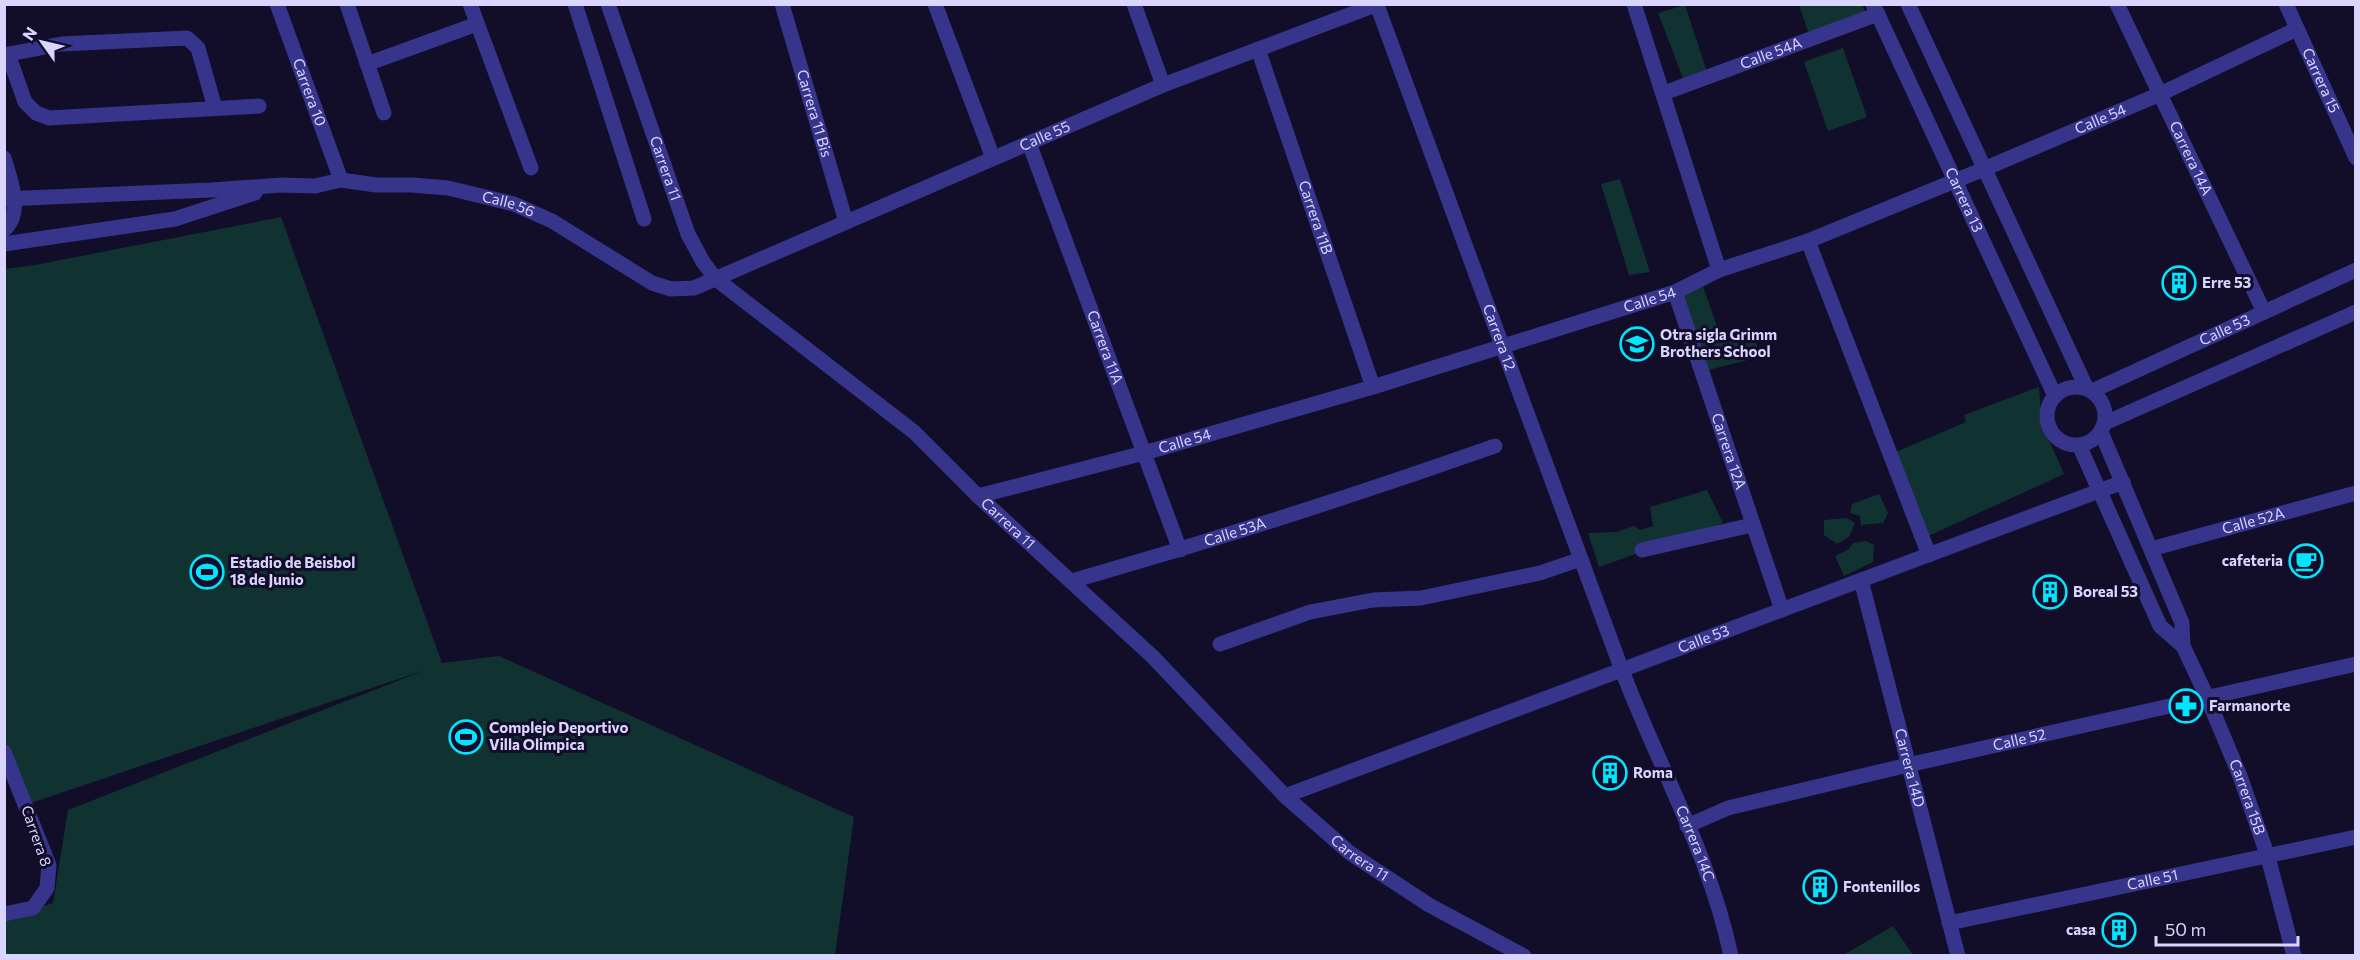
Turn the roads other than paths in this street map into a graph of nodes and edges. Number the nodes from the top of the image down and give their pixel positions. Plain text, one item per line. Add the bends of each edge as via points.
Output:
1 (277, 4) edge
2 (347, 4) edge
3 (470, 4) edge
4 (575, 4) edge
5 (782, 4) edge
6 (935, 4) edge
7 (1134, 4) edge
8 (1634, 4) edge
9 (1908, 4) edge
10 (2117, 4) edge
11 (2286, 4) edge
12 (1377, 5) edge
13 (612, 6) edge
14 (1876, 9) edge
15 (1346, 10) edge
16 (477, 24) junction
17 (2297, 29) junction
18 (1258, 49) junction
19 (6, 54) edge
20 (367, 64) junction
21 (1163, 85) junction
22 (1664, 93) junction
23 (2160, 94) junction
24 (259, 106) dead end
25 (215, 108) junction
26 (384, 113) dead end
27 (1029, 143) junction
28 (4, 158) edge
29 (993, 158) junction
30 (2355, 158) edge
31 (531, 168) dead end
32 (1984, 169) junction
33 (341, 180) junction
34 (1955, 180) junction
35 (281, 184) junction
36 (9, 198) edge
37 (644, 219) dead end
38 (846, 222) junction
39 (4, 230) edge
40 (1808, 241) junction
41 (4, 244) edge
42 (1719, 270) junction
43 (2355, 270) edge
44 (716, 279) junction
45 (1675, 292) junction
46 (2264, 312) junction
47 (2355, 312) edge
48 (1502, 346) junction
49 (1373, 387) junction
50 (2089, 389) junction
51 (2055, 396) junction
52 (2103, 427) junction
53 (2079, 445) junction
54 (1496, 446) dead end
55 (1144, 453) junction
56 (2123, 482) junction
57 (2100, 491) junction
58 (2355, 493) edge
59 (978, 496) junction
60 (1752, 525) junction
61 (2151, 549) junction
62 (1180, 550) junction
63 (1642, 550) dead end
64 (1929, 555) junction
65 (1581, 559) junction
66 (1860, 580) junction
67 (1072, 581) junction
68 (1782, 610) junction
69 (1220, 644) dead end
70 (2183, 646) junction
71 (2355, 664) edge
72 (1621, 670) junction
73 (2207, 697) junction
74 (4, 752) edge
75 (1908, 765) junction
76 (1285, 795) junction
77 (1687, 826) junction
78 (2355, 837) edge
79 (2268, 857) junction
80 (4, 914) edge
81 (1949, 923) junction
82 (1524, 956) edge
83 (1731, 956) edge
84 (1958, 956) edge
85 (2294, 956) edge

1 - 33 street, Carrera 10
2 - 20 street
3 - 16 street
4 - 37 street
5 - 38 street, Carrera 11 Bis
6 - 29 street
7 - 21 street
8 - 22 street
9 - 32 street, Carrera 13
10 - 23 street, Carrera 14A
11 - 17 street, Carrera 15
12 - 15 street, Calle 55
12 - 48 street, Carrera 12
13 - 44 street, Carrera 11 via 688,234
14 - 22 street, Calle 54A
14 - 34 street, Carrera 13
15 - 18 street, Calle 55
16 - 20 street
16 - 31 street
17 - 23 street, Calle 54
17 - 30 street, Carrera 15
18 - 21 street, Calle 55
18 - 49 street, Carrera 11B
19 - 25 street via 25,102 36,113 49,118
19 - 25 street via 61,44 187,38 198,48
20 - 26 street
21 - 27 street, Calle 55
22 - 42 street
23 - 32 street, Calle 54
23 - 46 street, Carrera 14A
24 - 25 street
27 - 29 street, Calle 55
27 - 55 street, Carrera 11A
28 - 36 street
29 - 38 street, Calle 55
32 - 34 street, Calle 54
32 - 50 street, Carrera 13
33 - 35 street, Calle 56 via 315,186
33 - 44 street, Calle 56 via 448,188 514,204 552,221 652,283 671,290 694,288
34 - 40 street, Calle 54
34 - 51 street, Carrera 13
35 - 36 street, Calle 56
35 - 41 street, Calle 56 via 175,219
36 - 39 street via 13,217
38 - 44 street, Calle 55
40 - 42 street, Calle 54
40 - 64 street
42 - 45 street, Calle 54
43 - 46 street, Calle 53
44 - 59 street, Carrera 11 via 914,432
45 - 48 street, Calle 54
45 - 60 street, Carrera 12A
46 - 50 street, Calle 53
47 - 52 street
48 - 49 street, Calle 54
48 - 65 street, Carrera 12
49 - 55 street, Calle 54
50 - 51 street via 2075,386
50 - 52 street via 2104,404
51 - 53 street via 2049,404 2048,424 2060,440
52 - 53 street via 2095,439
52 - 56 street, Carrera 15B
53 - 57 street, Carrera 15B
54 - 62 street, Calle 53A
55 - 59 street, Calle 54
55 - 62 street, Carrera 11A
56 - 57 street, Calle 53
56 - 61 street, Carrera 15B
57 - 64 street, Calle 53
57 - 70 street, Carrera 15B via 2160,626
58 - 61 street, Calle 52A
59 - 67 street, Carrera 11
60 - 63 street
60 - 68 street, Carrera 12A
61 - 70 street, Carrera 15B via 2182,623
62 - 67 street, Calle 53A
64 - 66 street, Calle 53
65 - 69 street via 1540,573 1422,598 1373,600 1310,612
65 - 72 street, Carrera 12
66 - 68 street, Calle 53
66 - 75 street, Carrera 14D
67 - 76 street, Carrera 11 via 1153,657
68 - 72 street, Calle 53
70 - 73 street, Carrera 15B
71 - 73 street, Calle 52
72 - 76 street, Calle 53
72 - 77 street, Carrera 14C
73 - 75 street, Calle 52
73 - 79 street, Carrera 15B
74 - 80 street, Carrera 8 via 49,865 47,888 33,908
75 - 77 street, Calle 52 via 1728,808
75 - 81 street, Carrera 14D
76 - 82 street, Carrera 11 via 1350,853 1429,905
77 - 83 street, Carrera 14C via 1706,871
78 - 79 street, Calle 51
79 - 81 street, Calle 51
79 - 85 street, Carrera 15B
81 - 84 street, Carrera 14D

